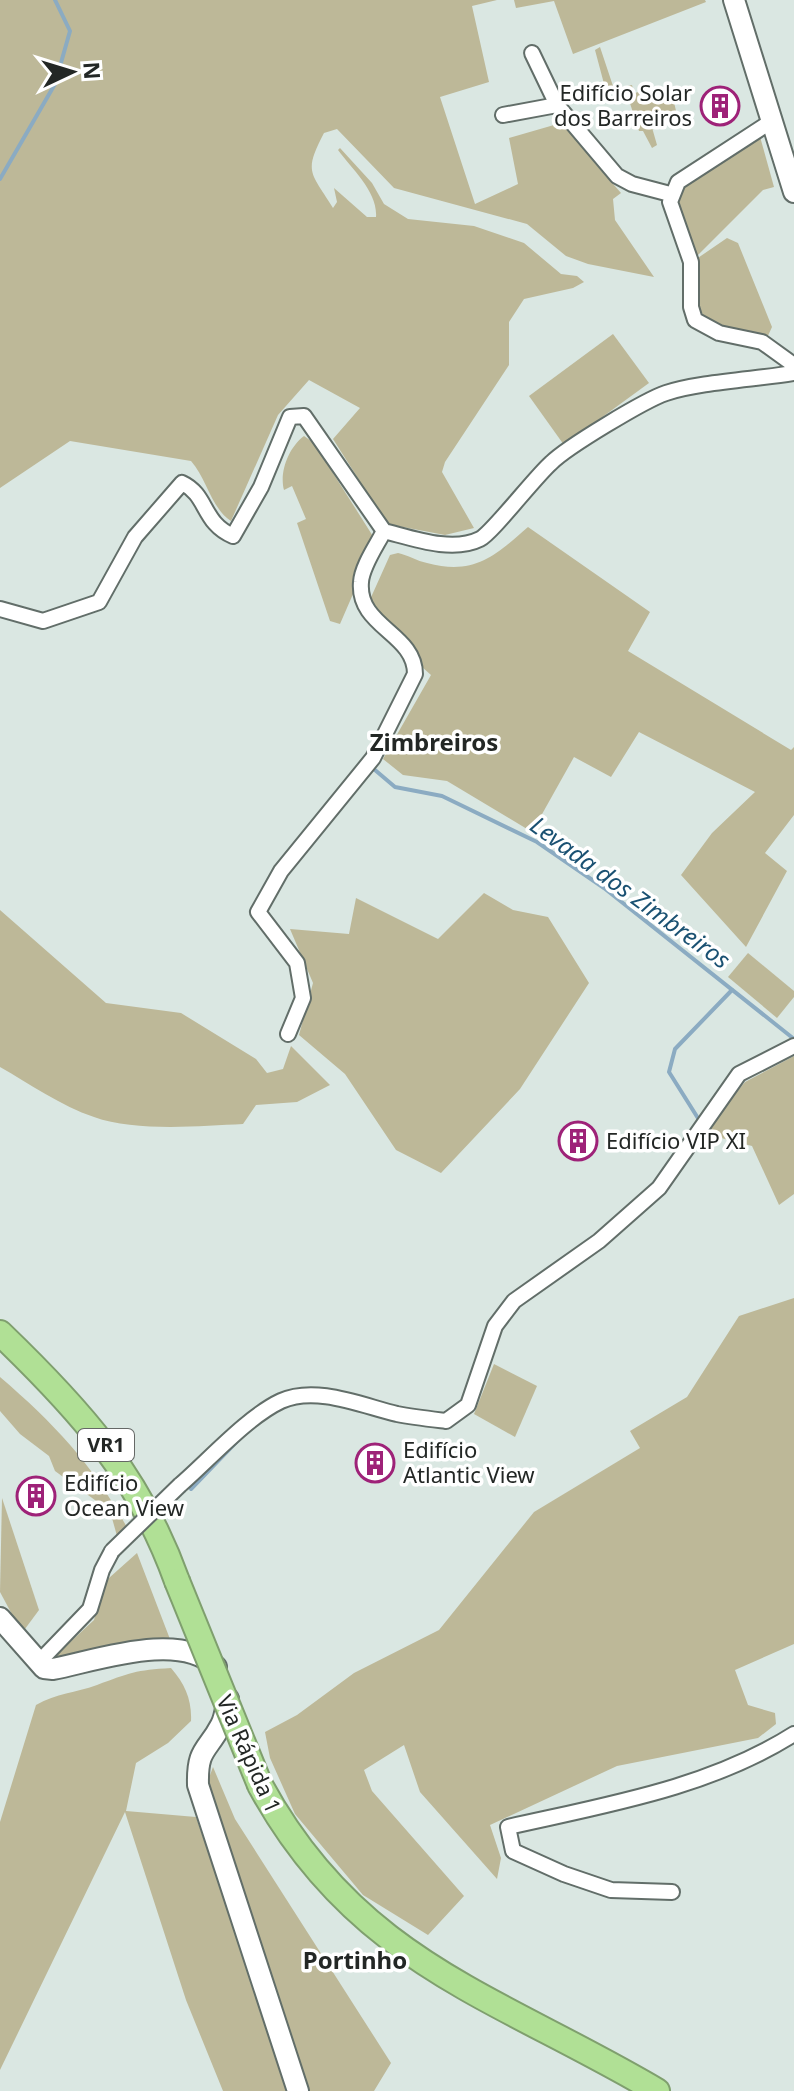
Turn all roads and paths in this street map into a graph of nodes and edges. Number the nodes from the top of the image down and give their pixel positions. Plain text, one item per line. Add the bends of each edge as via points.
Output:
1 (734, 0) edge
2 (532, 53) dead end
3 (557, 105) junction
4 (503, 115) dead end
5 (772, 121) junction
6 (794, 192) edge
7 (670, 194) junction
8 (794, 365) edge
9 (794, 373) edge
10 (384, 531) junction
11 (0, 609) edge
12 (288, 1034) dead end
13 (794, 1046) edge
14 (0, 1333) edge
15 (0, 1353) edge
16 (171, 1584) junction
17 (0, 1618) edge
18 (38, 1663) junction
19 (794, 1734) edge
20 (253, 1788) junction
21 (672, 1892) dead end
22 (298, 2091) edge
23 (628, 2091) edge
24 (657, 2091) edge

1 - 5 street
2 - 3 street
3 - 4 street
3 - 7 street via 617,176
5 - 6 street
5 - 7 street via 678,182
7 - 8 street via 691,262 695,320 719,333 762,342
9 - 10 street via 666,393 561,453 482,539 466,544 430,542
10 - 11 street via 304,416 290,417 261,487 233,536 216,529 192,488 182,483 135,537 99,602 37,621
10 - 12 street via 361,581 364,600 370,617 409,650 415,674 373,758 281,871 258,912 297,963 303,998
13 - 18 street, bridge via 739,1074 659,1188 599,1241 514,1301 495,1326 468,1405 446,1421 357,1402 283,1400 258,1416 112,1551 90,1609
14 - 16 highway, Via Rápida 1 / VR1 via 104,1441 146,1508
15 - 16 highway, Via Rápida 1 / VR1 via 54,1404 110,1474
16 - 20 highway, Via Rápida 1 / VR1, bridge
17 - 18 street
18 - 22 street via 53,1669 141,1650 191,1652 210,1661 225,1678 229,1697 221,1725 204,1746 198,1785
19 - 21 street via 768,1751 669,1790 508,1827 513,1851 564,1874 611,1890
20 - 23 highway, Via Rápida 1 / VR1 via 267,1828 303,1879 366,1941 437,1989
20 - 24 highway, Via Rápida 1 / VR1 via 298,1849 373,1928 444,1976

